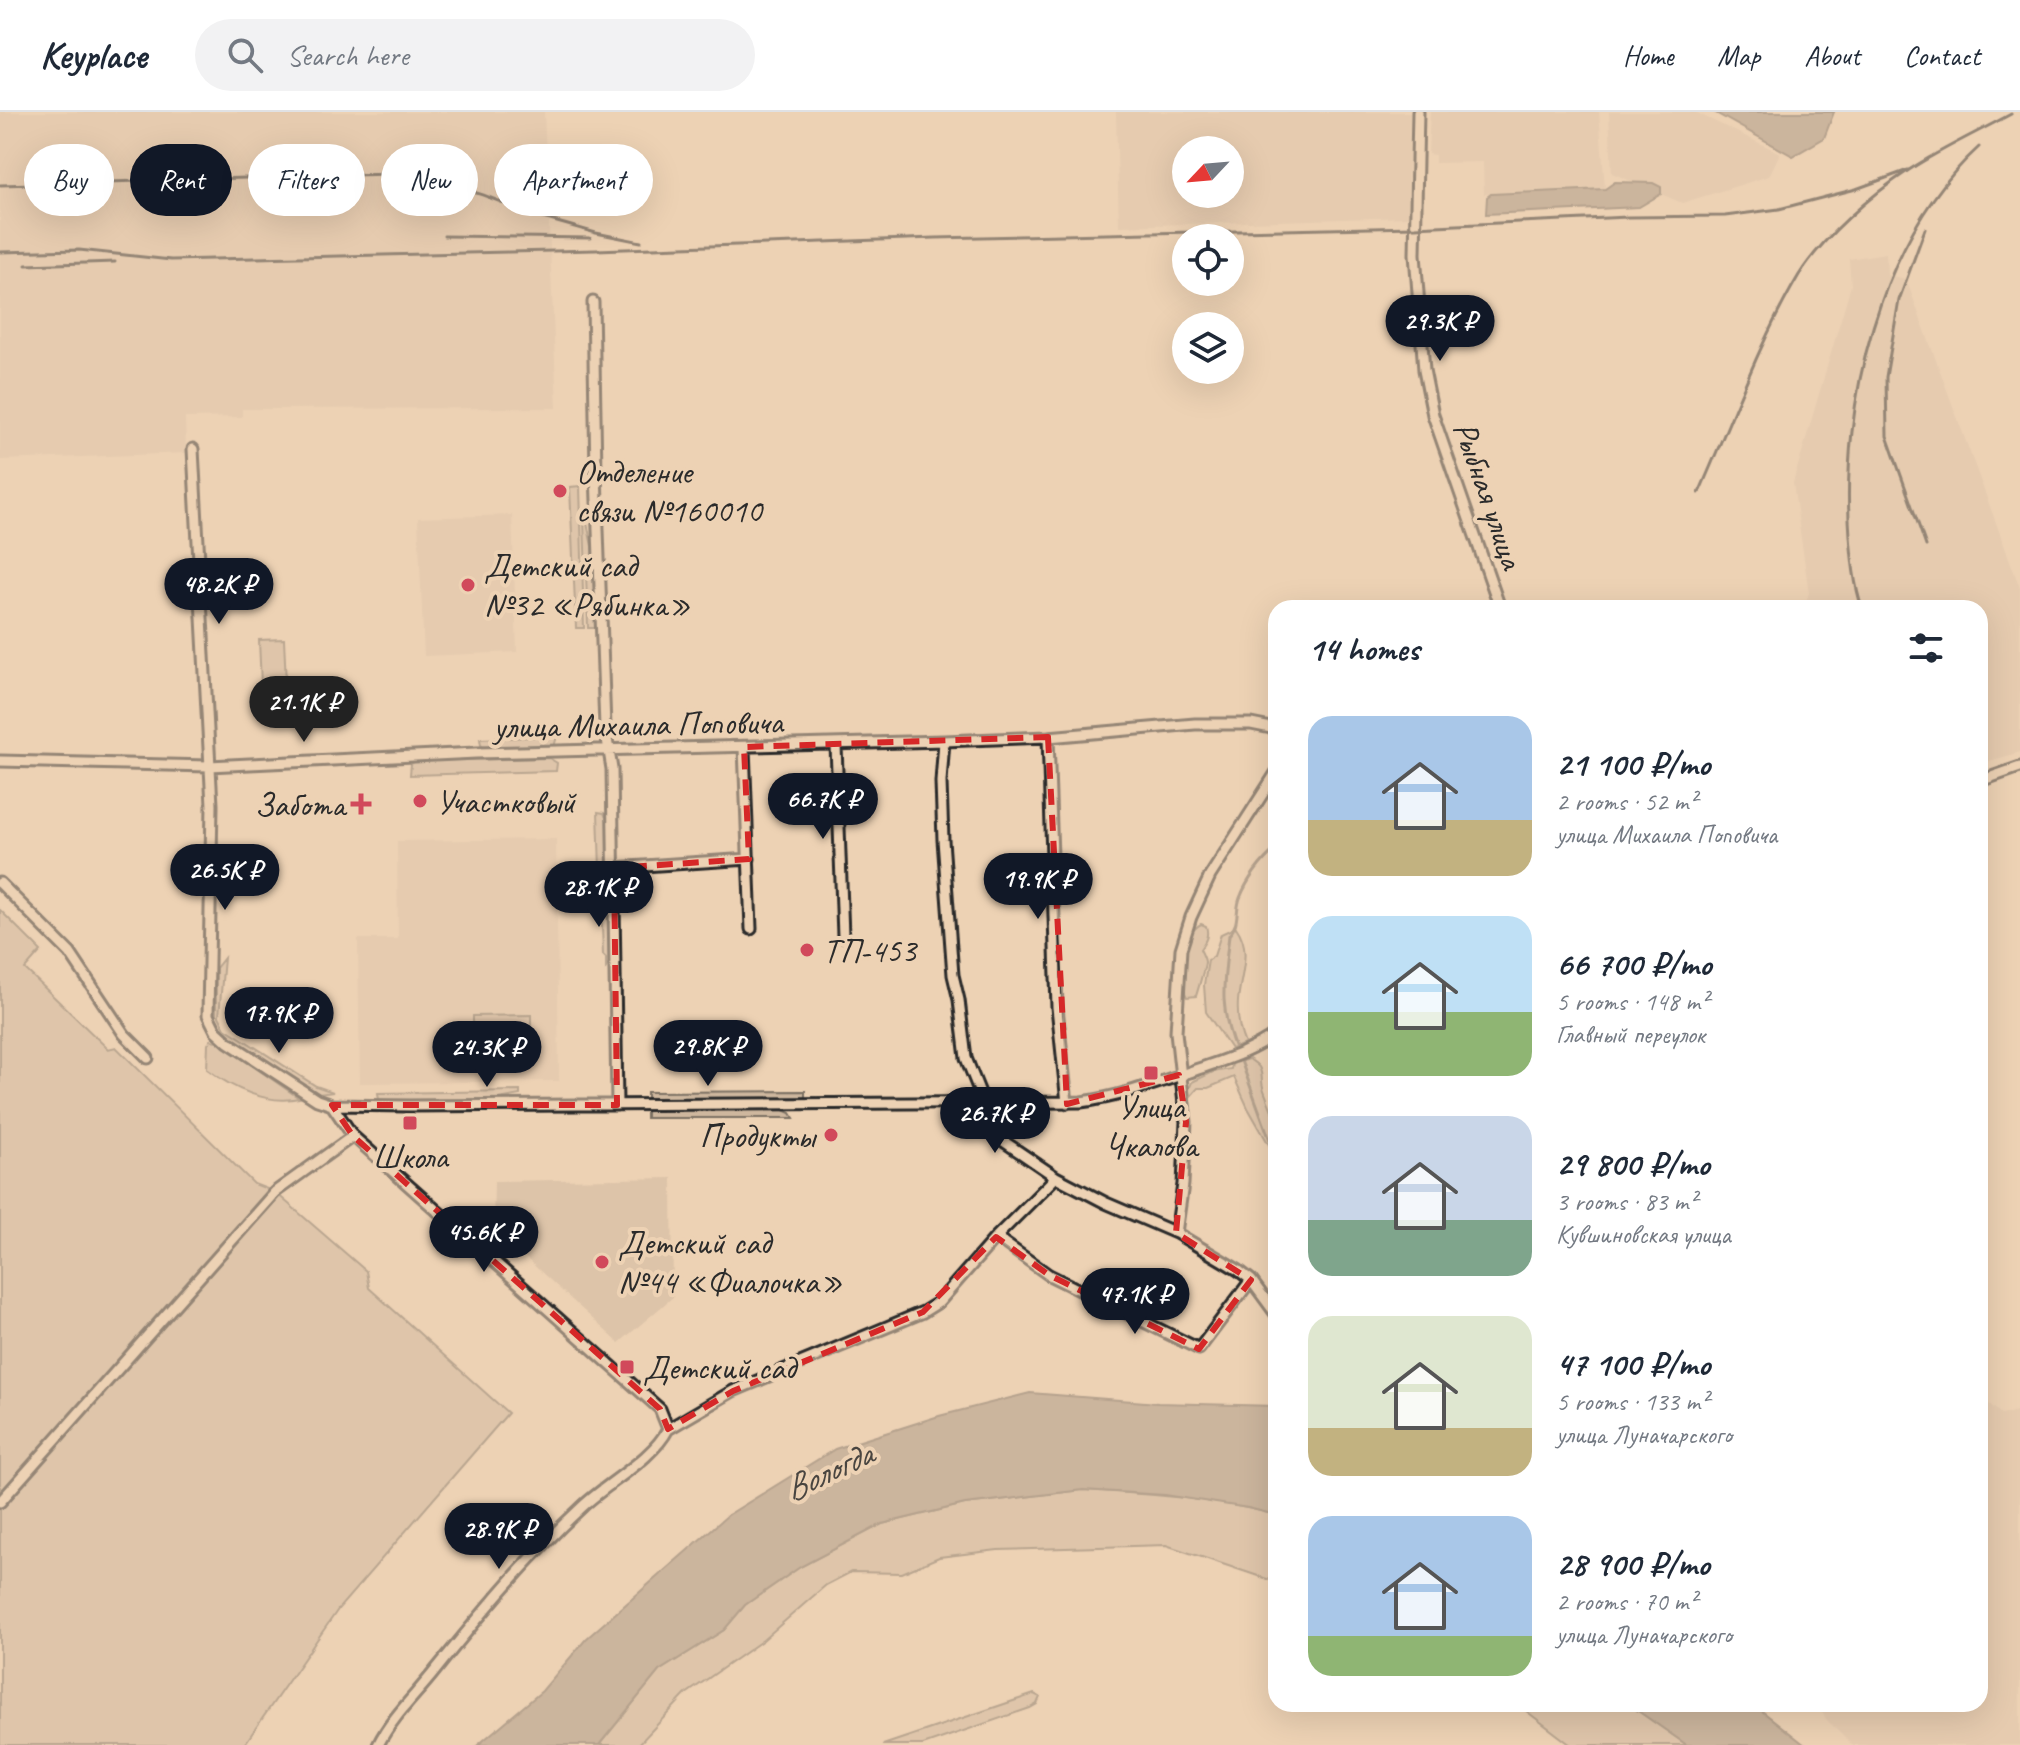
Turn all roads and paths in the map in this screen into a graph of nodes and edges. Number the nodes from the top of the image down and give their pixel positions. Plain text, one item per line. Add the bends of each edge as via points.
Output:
1 (1418, 112) edge
2 (593, 302) dead end
3 (193, 449) dead end
4 (1497, 600) edge
5 (1268, 727) edge
6 (1048, 737) junction
7 (944, 741) junction
8 (836, 745) junction
9 (744, 747) junction
10 (609, 751) junction
11 (0, 761) edge
12 (209, 766) junction
13 (2020, 767) edge
14 (1988, 778) edge
15 (1268, 785) edge
16 (749, 859) junction
17 (614, 868) junction
18 (0, 883) edge
19 (751, 929) dead end
20 (843, 936) dead end
21 (1268, 1039) edge
22 (148, 1058) dead end
23 (1179, 1075) junction
24 (1067, 1103) junction
25 (980, 1104) junction
26 (332, 1105) junction
27 (617, 1105) junction
28 (353, 1136) junction
29 (1056, 1177) junction
30 (1176, 1233) junction
31 (996, 1237) junction
32 (1251, 1280) junction
33 (1268, 1303) edge
34 (668, 1429) junction
35 (0, 1502) edge
36 (378, 1745) edge

1 - 4 street, Рыбная улица via 1415,254 1424,370 1441,440
2 - 10 street
3 - 12 street
5 - 6 street, улица Михаила Поповича via 1195,724
6 - 7 street, улица Михаила Поповича
6 - 24 street via 1057,1007
7 - 8 street, улица Михаила Поповича
7 - 25 street via 943,840 953,975 966,1058
8 - 9 street, улица Михаила Поповича
8 - 20 street
9 - 10 street, улица Михаила Поповича
9 - 16 street
10 - 12 street, улица Михаила Поповича
10 - 17 street
11 - 12 street, улица Михаила Поповича
12 - 26 street via 210,1020 228,1042
13 - 14 street
15 - 23 street via 1210,876 1181,949
16 - 17 street
16 - 19 street
17 - 27 street
18 - 22 street via 70,953 124,1034
21 - 23 street
23 - 24 street via 1115,1096
23 - 30 street via 1186,1122
24 - 25 street
25 - 27 street
25 - 29 street via 990,1132
26 - 27 street
26 - 28 street
28 - 34 street via 660,1409
28 - 35 street via 275,1192
29 - 30 street
29 - 31 street
30 - 32 street
31 - 32 street via 1049,1275 1199,1349
31 - 34 street via 939,1302 923,1312 733,1391
32 - 33 street
34 - 36 street via 650,1451 580,1509 472,1623

